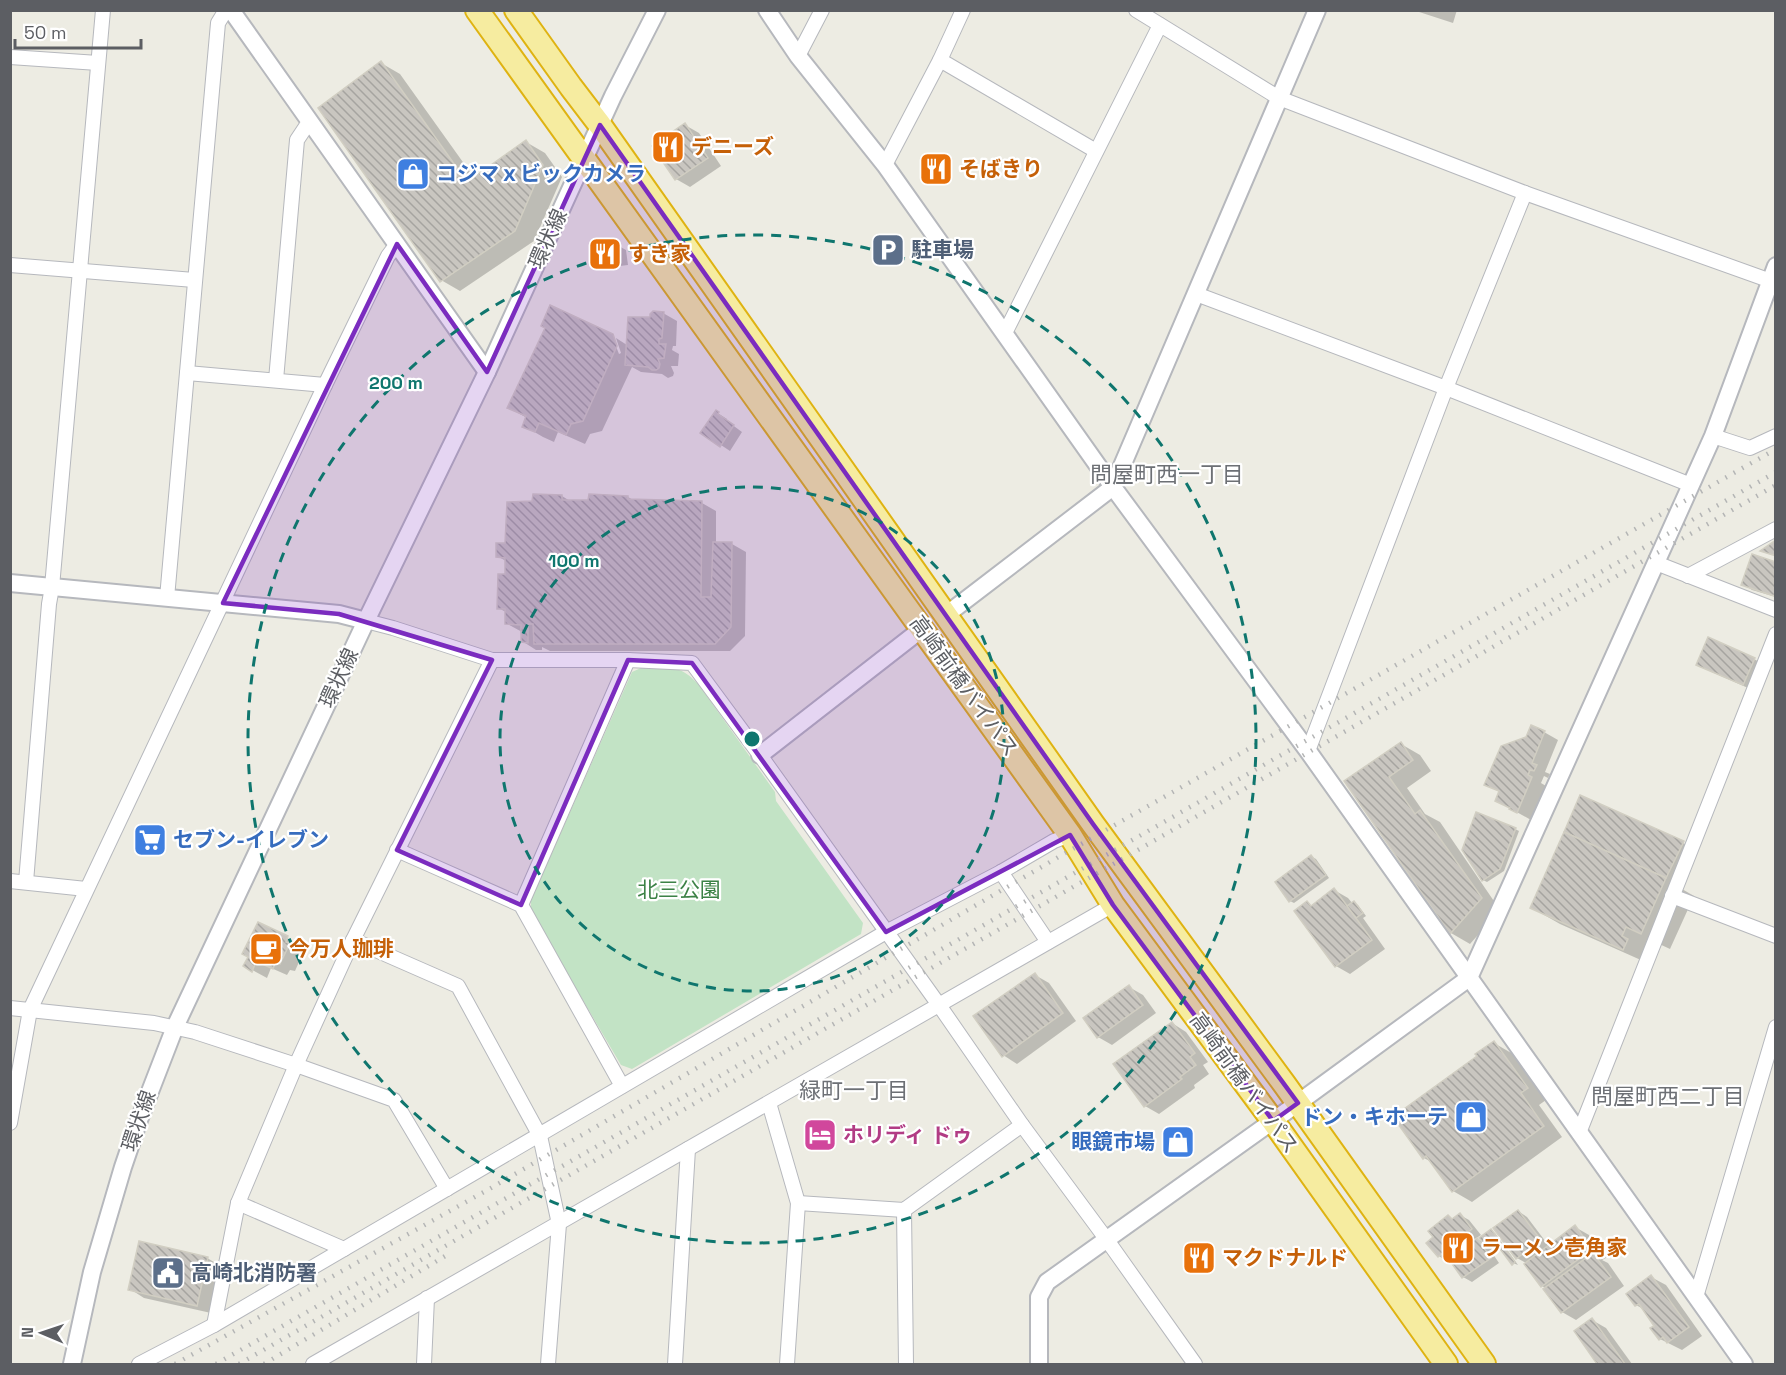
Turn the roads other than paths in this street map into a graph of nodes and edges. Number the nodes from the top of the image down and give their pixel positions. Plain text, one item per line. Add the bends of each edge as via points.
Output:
1 (103, 10) edge
2 (226, 10) edge
3 (231, 10) edge
4 (477, 10) edge
5 (516, 10) edge
6 (657, 10) edge
7 (767, 10) edge
8 (822, 10) edge
9 (963, 10) edge
10 (1136, 10) edge
11 (1317, 10) edge
12 (1160, 25) junction
13 (798, 56) junction
14 (10, 57) edge
15 (940, 60) junction
16 (98, 63) junction
17 (1279, 98) junction
18 (309, 122) junction
19 (600, 125) junction
20 (1096, 151) junction
21 (584, 160) junction
22 (885, 165) junction
23 (1525, 193) junction
24 (397, 244) junction
25 (10, 265) edge
26 (79, 271) junction
27 (1773, 274) edge
28 (194, 280) junction
29 (1196, 294) junction
30 (1005, 333) junction
31 (487, 372) junction
32 (187, 373) junction
33 (276, 380) junction
34 (325, 385) junction
35 (1446, 388) junction
36 (1713, 436) junction
37 (1776, 436) edge
38 (1691, 485) junction
39 (1113, 487) junction
40 (1776, 529) edge
41 (1656, 563) junction
42 (1688, 576) junction
43 (10, 583) edge
44 (52, 587) junction
45 (167, 598) junction
46 (223, 603) junction
47 (1776, 610) edge
48 (946, 615) junction
49 (366, 621) junction
50 (922, 628) junction
51 (1776, 634) edge
52 (492, 660) junction
53 (628, 660) junction
54 (1308, 751) junction
55 (760, 755) junction
56 (1070, 835) junction
57 (397, 850) junction
58 (1001, 872) junction
59 (10, 881) edge
60 (26, 882) junction
61 (86, 890) junction
62 (1672, 896) junction
63 (521, 905) junction
64 (1113, 905) junction
65 (886, 932) junction
66 (1776, 936) edge
67 (353, 940) junction
68 (1048, 942) junction
69 (1469, 978) junction
70 (939, 1005) junction
71 (10, 1008) edge
72 (30, 1010) junction
73 (1776, 1027) edge
74 (175, 1028) junction
75 (296, 1065) junction
76 (622, 1086) junction
77 (769, 1102) junction
78 (1298, 1103) junction
79 (1273, 1121) junction
80 (10, 1123) edge
81 (1022, 1125) junction
82 (1579, 1133) junction
83 (540, 1136) junction
84 (688, 1149) junction
85 (447, 1189) junction
86 (238, 1203) junction
87 (798, 1203) junction
88 (904, 1210) junction
89 (559, 1224) junction
90 (1107, 1240) junction
91 (344, 1249) junction
92 (1696, 1297) junction
93 (427, 1298) junction
94 (214, 1325) junction
95 (72, 1365) edge
96 (139, 1365) edge
97 (314, 1365) edge
98 (424, 1365) edge
99 (548, 1365) edge
100 (675, 1365) edge
101 (787, 1365) edge
102 (906, 1365) edge
103 (1039, 1365) edge
104 (1195, 1365) edge
105 (1446, 1365) edge
106 (1484, 1365) edge
107 (1744, 1365) edge

1 - 16 street
2 - 28 street via 218,22
3 - 18 street
4 - 21 highway, 高崎前橋バイパス
5 - 19 highway, 高崎前橋バイパス
6 - 19 street, 環状線
7 - 13 street
8 - 13 street
9 - 15 street
10 - 12 street
11 - 17 street
12 - 17 street
12 - 20 street
13 - 22 street
14 - 16 street
15 - 20 street
15 - 22 street
16 - 26 street
17 - 23 street
17 - 29 street
18 - 24 street
18 - 33 street via 297,140
19 - 21 street, 環状線
19 - 48 highway, 高崎前橋バイパス
20 - 30 street
21 - 31 street, 環状線
21 - 50 highway, 高崎前橋バイパス
22 - 30 street
23 - 27 street
23 - 35 street
24 - 31 street
24 - 34 street
25 - 26 street
26 - 28 street
26 - 44 street
27 - 36 street
28 - 32 street
29 - 35 street
29 - 39 street
30 - 39 street
31 - 49 street, 環状線
32 - 33 street
32 - 45 street
33 - 34 street
34 - 46 street
35 - 38 street
35 - 54 street
36 - 37 street via 1750,448
36 - 38 street
38 - 41 street
39 - 48 street
39 - 54 street
40 - 42 street
41 - 42 street
41 - 69 street
42 - 47 street
43 - 44 street
44 - 45 street
44 - 60 street
45 - 46 street
46 - 49 street via 339,614
46 - 61 street
48 - 78 highway, 高崎前橋バイパス via 1093,824
49 - 52 street
49 - 74 street, 環状線
50 - 55 street
50 - 56 highway, 高崎前橋バイパス
51 - 62 street
52 - 53 street
52 - 57 street
53 - 55 street via 692,663
53 - 63 street
54 - 69 street
55 - 65 street
56 - 58 street
56 - 64 highway, 高崎前橋バイパス
57 - 63 street
57 - 67 street
58 - 65 street
58 - 68 street
59 - 60 street
60 - 61 street
61 - 72 street
62 - 66 street
62 - 82 street
63 - 76 street
64 - 68 street
64 - 79 highway, 高崎前橋バイパス
65 - 70 street
65 - 76 street
67 - 75 street
67 - 83 street via 458,986
68 - 70 street
69 - 78 street
69 - 82 street
70 - 77 street
70 - 81 street
71 - 72 street
72 - 74 street
72 - 80 street
73 - 92 street
74 - 75 street
74 - 95 street, 環状線 via 123,1167
75 - 85 street via 394,1100
75 - 86 street
76 - 83 street
77 - 84 street
77 - 87 street
78 - 79 street
78 - 106 highway, 高崎前橋バイパス
79 - 90 street
79 - 105 highway, 高崎前橋バイパス
81 - 88 street
81 - 90 street
82 - 92 street
83 - 85 street
83 - 89 street
84 - 89 street
84 - 100 street
85 - 91 street
86 - 91 street
86 - 94 street
87 - 88 street
87 - 101 street
88 - 102 street
89 - 93 street
89 - 99 street
90 - 103 street via 1047,1282 1039,1297
90 - 104 street
91 - 94 street
92 - 107 street
93 - 97 street
93 - 98 street
94 - 96 street

